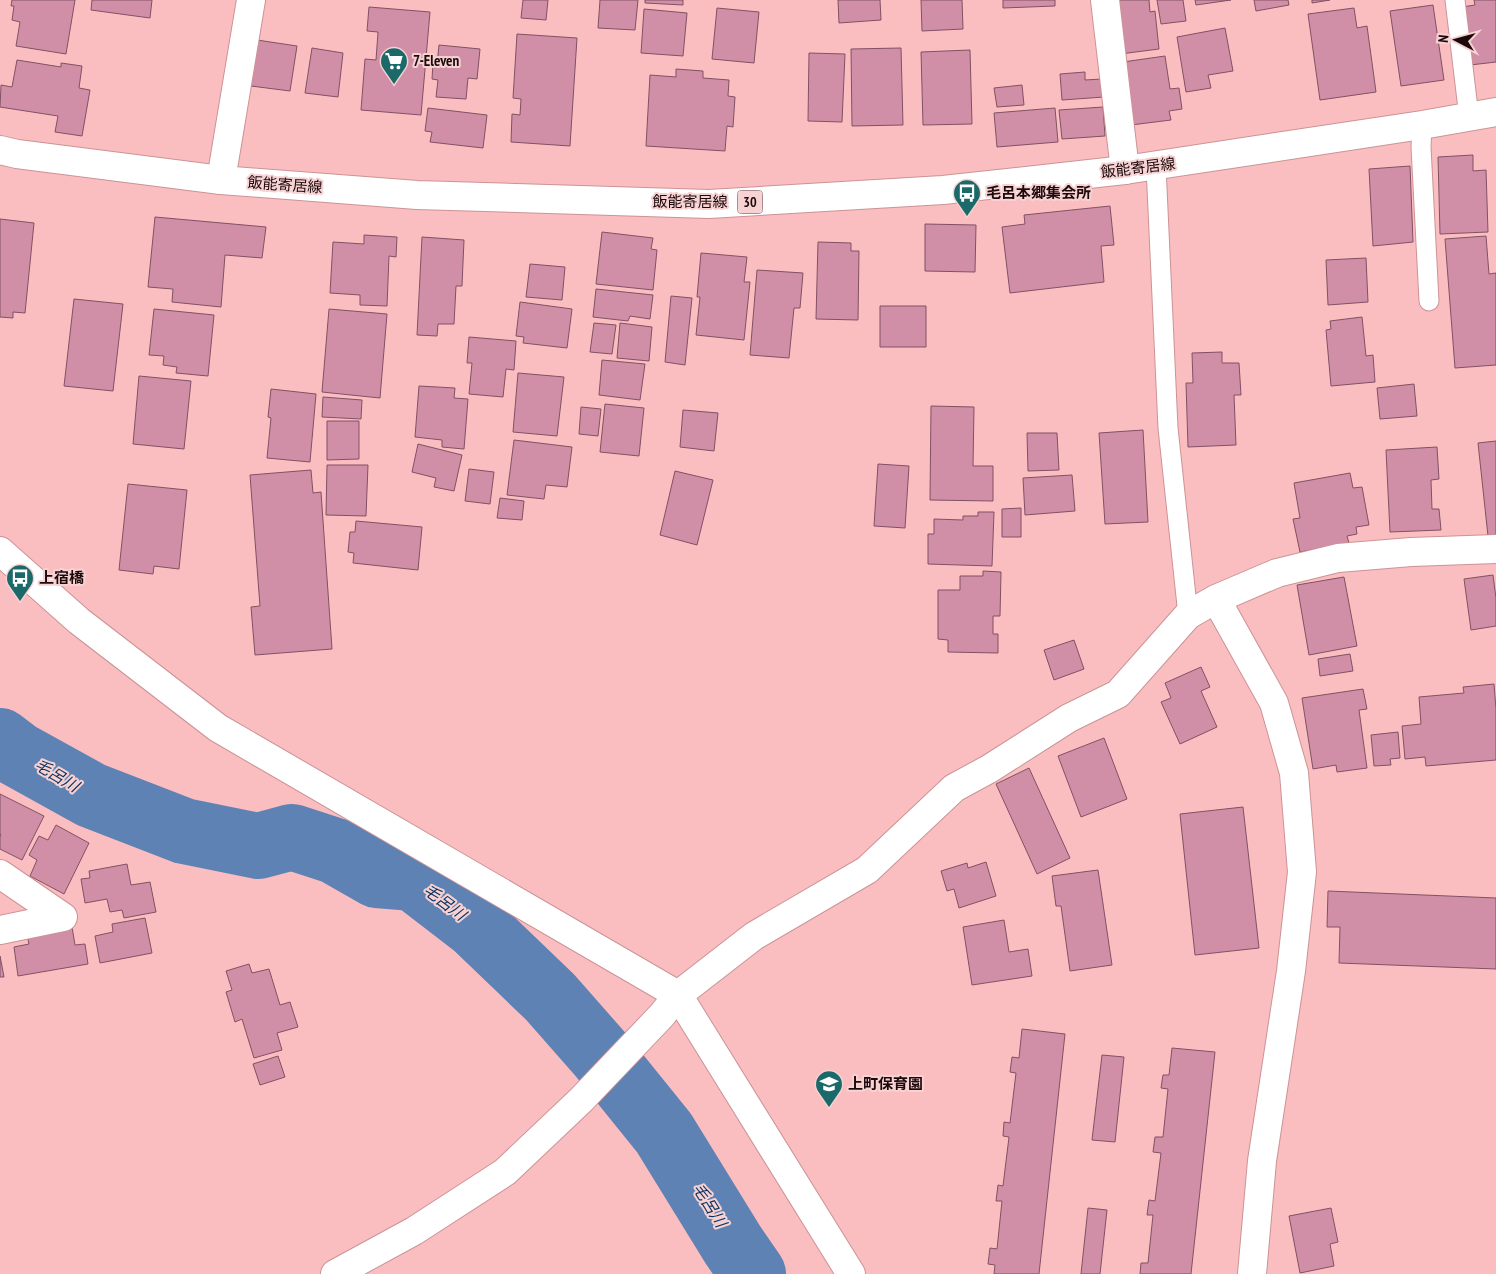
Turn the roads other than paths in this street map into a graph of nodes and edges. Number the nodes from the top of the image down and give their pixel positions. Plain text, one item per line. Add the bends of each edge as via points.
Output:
1 (251, 0) edge
2 (1105, 0) edge
3 (1455, 0) edge
4 (1496, 112) edge
5 (1469, 117) junction
6 (1422, 125) junction
7 (0, 150) edge
8 (1156, 166) junction
9 (1125, 170) junction
10 (221, 180) junction
11 (1428, 301) dead end
12 (1496, 550) edge
13 (0, 551) edge
14 (1216, 599) junction
15 (1188, 615) junction
16 (0, 874) edge
17 (0, 930) edge
18 (670, 1005) junction
19 (335, 1274) edge
20 (851, 1274) edge
21 (1252, 1274) edge

1 - 10 street
2 - 9 street
3 - 5 lane
4 - 5 street, 飯能寄居線 / 30
5 - 6 street, 飯能寄居線 / 30
6 - 8 street, 飯能寄居線 / 30
6 - 11 lane
7 - 10 street, 飯能寄居線 / 30
8 - 9 street, 飯能寄居線 / 30
8 - 15 lane via 1168,428
9 - 10 street, 飯能寄居線 / 30 via 942,190 709,204 417,195
12 - 14 street via 1338,558 1277,573
13 - 18 street via 79,621 218,728
14 - 15 street
14 - 21 street via 1274,703 1294,773 1302,872 1291,971 1262,1161
15 - 18 street via 1118,694 1069,718 954,788 867,870 754,936
16 - 17 street via 63,917
18 - 19 street via 582,1100 505,1172 414,1231
18 - 20 street

